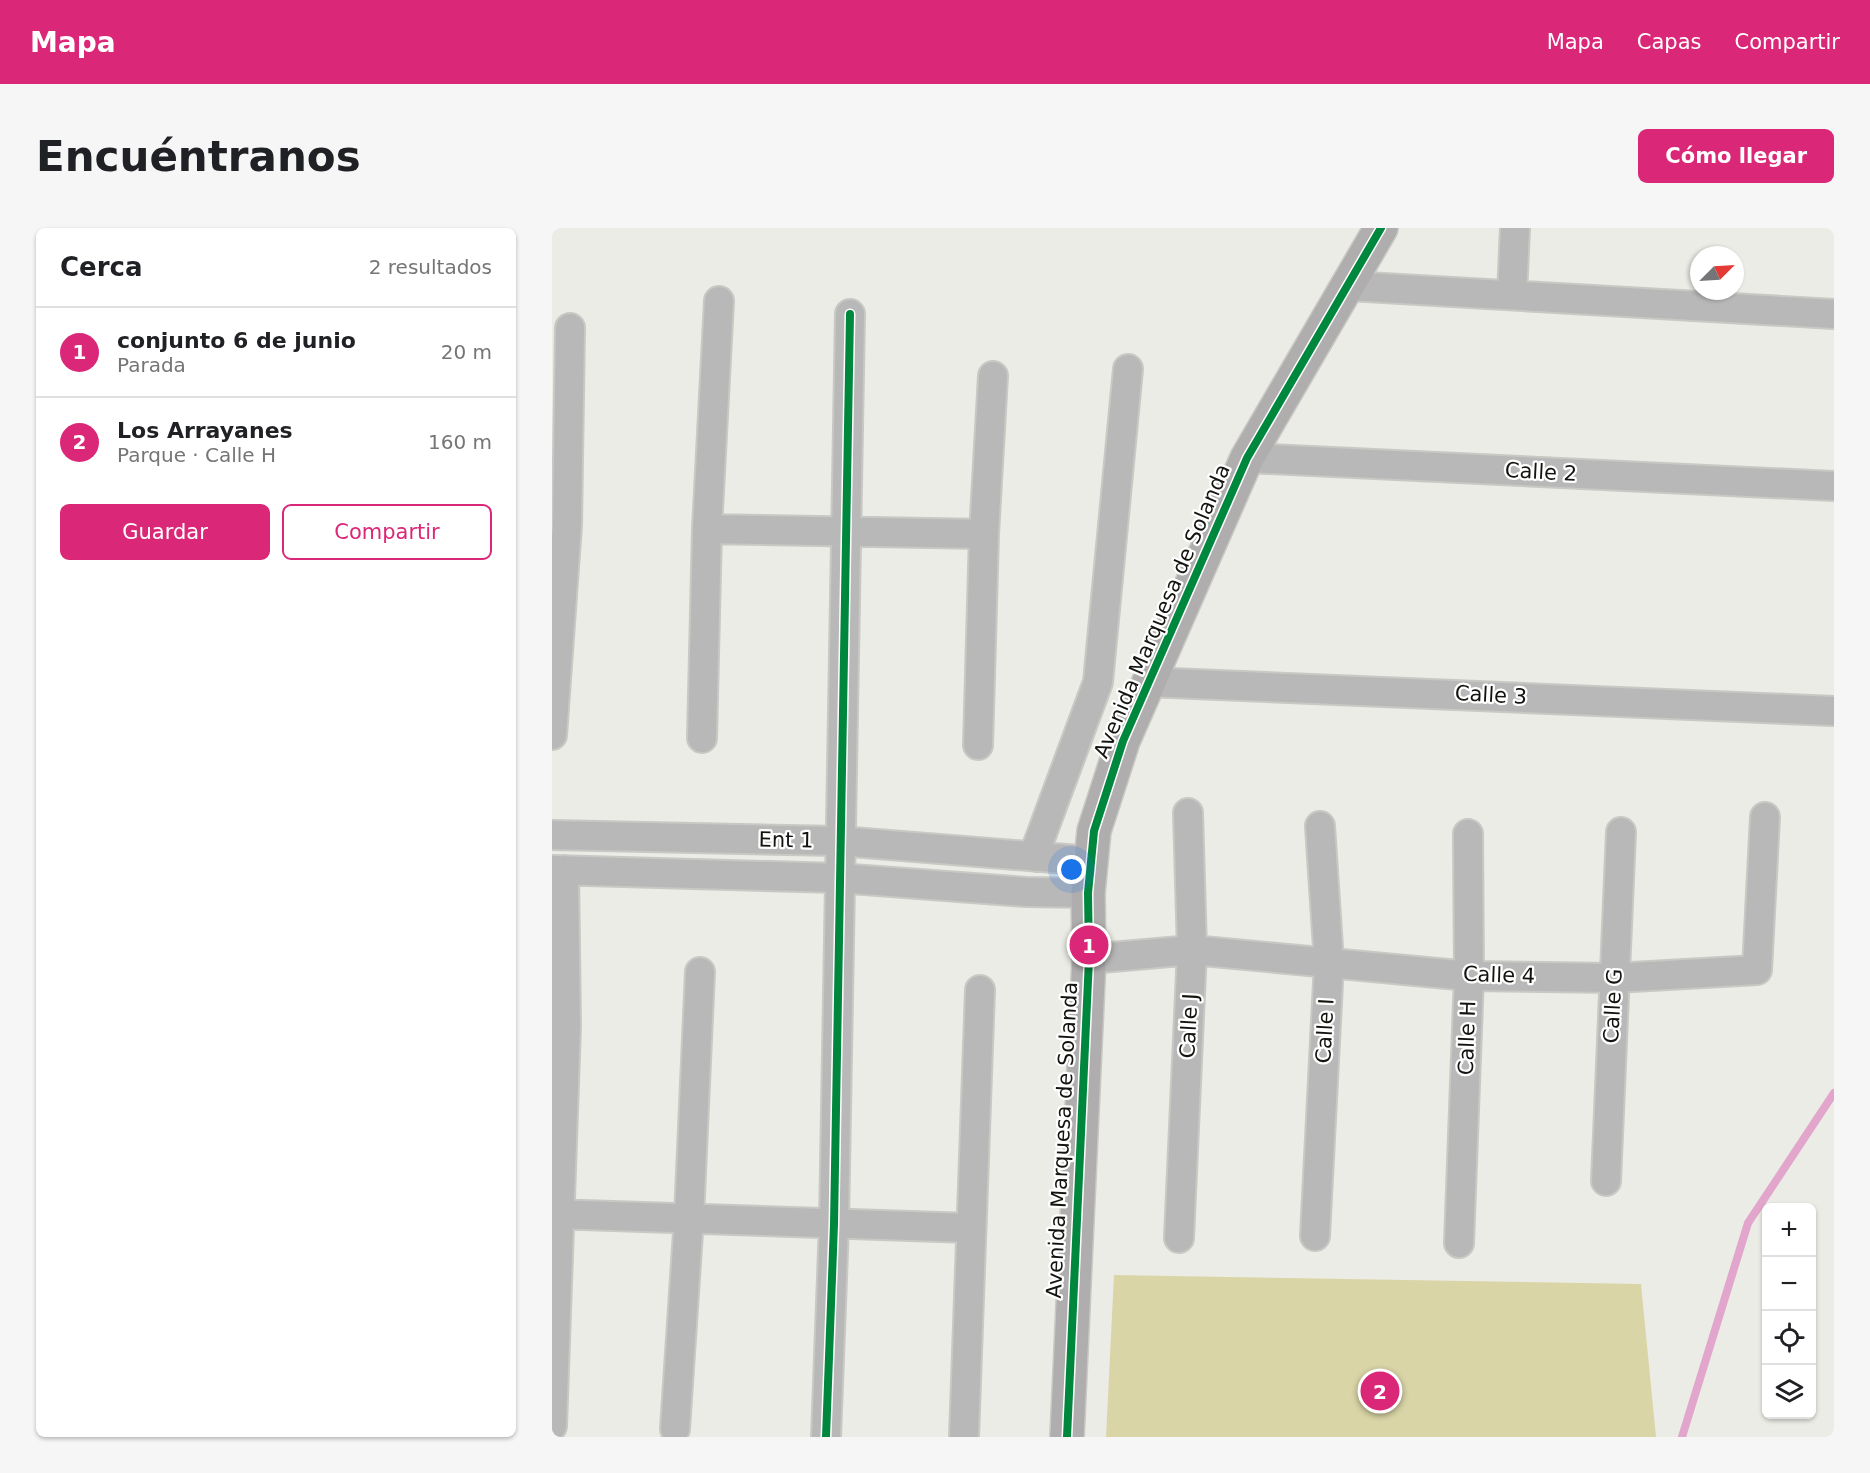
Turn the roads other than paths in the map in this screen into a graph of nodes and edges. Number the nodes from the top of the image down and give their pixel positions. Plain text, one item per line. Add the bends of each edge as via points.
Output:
1 (1381, 228) edge
2 (1515, 228) edge
3 (1349, 286) junction
4 (1512, 295) junction
5 (719, 301) dead end
6 (850, 314) dead end
7 (1834, 314) edge
8 (570, 328) dead end
9 (1128, 369) dead end
10 (993, 376) dead end
11 (1247, 458) junction
12 (1834, 486) edge
13 (560, 525) edge
14 (707, 529) junction
15 (845, 532) junction
16 (984, 534) junction
17 (1147, 682) junction
18 (1834, 711) edge
19 (552, 735) edge
20 (702, 738) dead end
21 (978, 745) dead end
22 (1188, 813) dead end
23 (1765, 817) dead end
24 (1320, 826) dead end
25 (1621, 832) dead end
26 (1468, 834) dead end
27 (552, 835) edge
28 (839, 841) junction
29 (1036, 857) junction
30 (1091, 861) junction
31 (558, 870) edge
32 (838, 878) junction
33 (1088, 893) junction
34 (1192, 950) junction
35 (1089, 959) junction
36 (1329, 963) junction
37 (700, 972) dead end
38 (1469, 975) junction
39 (1614, 978) junction
40 (980, 990) dead end
41 (1606, 1180) dead end
42 (555, 1214) edge
43 (689, 1217) junction
44 (834, 1224) junction
45 (970, 1228) junction
46 (1315, 1236) dead end
47 (1179, 1238) dead end
48 (1459, 1243) dead end
49 (552, 1426) edge
50 (675, 1429) dead end
51 (826, 1437) edge
52 (964, 1437) edge
53 (1067, 1437) edge

1 - 3 street, Avenida Marquesa de Solanda
2 - 4 street
3 - 4 street
3 - 11 street, Avenida Marquesa de Solanda
4 - 7 street
5 - 14 street
6 - 15 street
8 - 13 street
9 - 29 street via 1098,682
10 - 16 street
11 - 12 street, Calle 2
11 - 17 street, Avenida Marquesa de Solanda
13 - 19 street
14 - 15 street
14 - 20 street
15 - 16 street
15 - 28 street
16 - 21 street
17 - 18 street, Calle 3
17 - 30 street, Avenida Marquesa de Solanda via 1094,831
22 - 34 street, Calle J
23 - 39 street, Calle 4 via 1757,970
24 - 36 street, Calle I
25 - 39 street, Calle G
26 - 38 street, Calle H
27 - 28 street, Ent 1
28 - 29 street, Ent 1
28 - 32 street
29 - 30 street, Ent 1
30 - 33 street, Avenida Marquesa de Solanda
31 - 32 street, Ent 1
31 - 42 street via 566,1026
32 - 33 street, Ent 1
32 - 44 street
33 - 35 street, Avenida Marquesa de Solanda
34 - 35 street, Calle 4
34 - 36 street, Calle 4
34 - 47 street, Calle J
35 - 53 street, Avenida Marquesa de Solanda
36 - 38 street, Calle 4
36 - 46 street, Calle I
37 - 43 street
38 - 39 street, Calle 4
38 - 48 street, Calle H
39 - 41 street, Calle G
40 - 45 street
42 - 43 street
42 - 49 street
43 - 44 street
43 - 50 street
44 - 45 street
44 - 51 street
45 - 52 street

